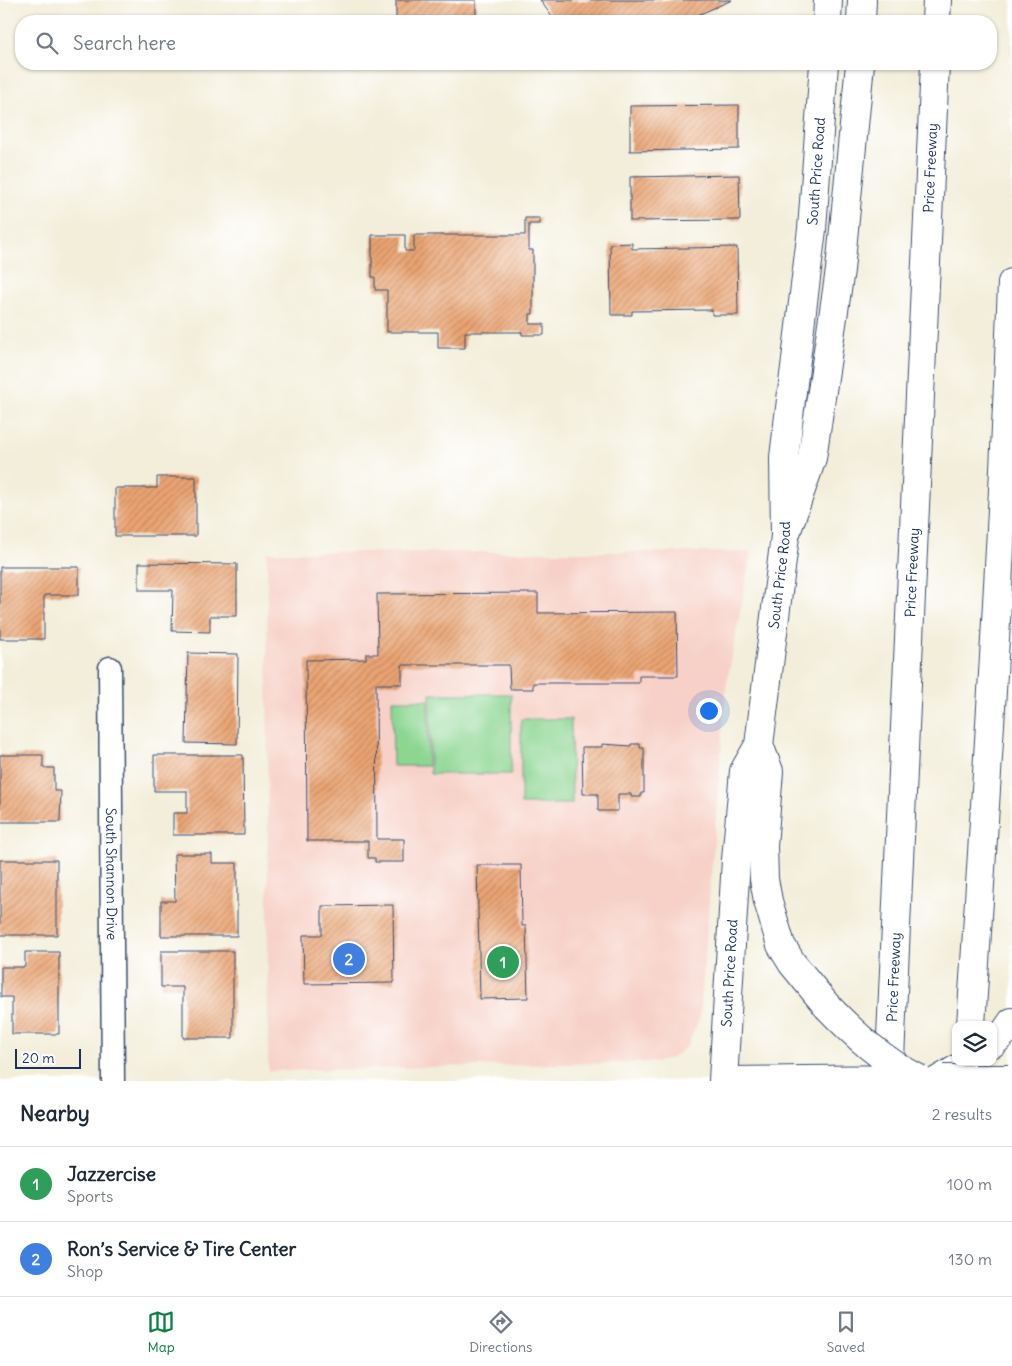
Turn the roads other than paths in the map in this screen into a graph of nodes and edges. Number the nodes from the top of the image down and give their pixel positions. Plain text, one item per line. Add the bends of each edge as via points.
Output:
1 (828, 0) edge
2 (862, 0) edge
3 (937, 0) edge
4 (827, 15) edge
5 (862, 15) edge
6 (936, 15) edge
7 (824, 70) edge
8 (859, 70) edge
9 (935, 70) edge
10 (1012, 284) edge
11 (785, 536) junction
12 (110, 668) dead end
13 (759, 745) junction
14 (971, 1021) edge
15 (1012, 1022) edge
16 (997, 1039) edge
17 (962, 1066) edge
18 (806, 1080) edge
19 (938, 1080) edge
20 (1008, 1080) edge
21 (113, 1081) edge
22 (723, 1081) edge
23 (728, 1081) edge
24 (888, 1081) edge

1 - 4 main road
2 - 5 main road
3 - 6 main road
7 - 11 main road, South Price Road via 812,229 784,457
8 - 11 main road via 840,270 812,458
9 - 24 main road, Price Freeway
10 - 14 main road via 996,620
11 - 13 main road, South Price Road
12 - 21 street, South Shannon Drive
13 - 19 main road, bridge via 769,771 763,846 764,879 781,945 798,970 855,1035 901,1070
13 - 22 main road, South Price Road via 744,771
15 - 16 main road
17 - 19 main road
18 - 19 main road, bridge
18 - 23 main road
19 - 20 main road, bridge

